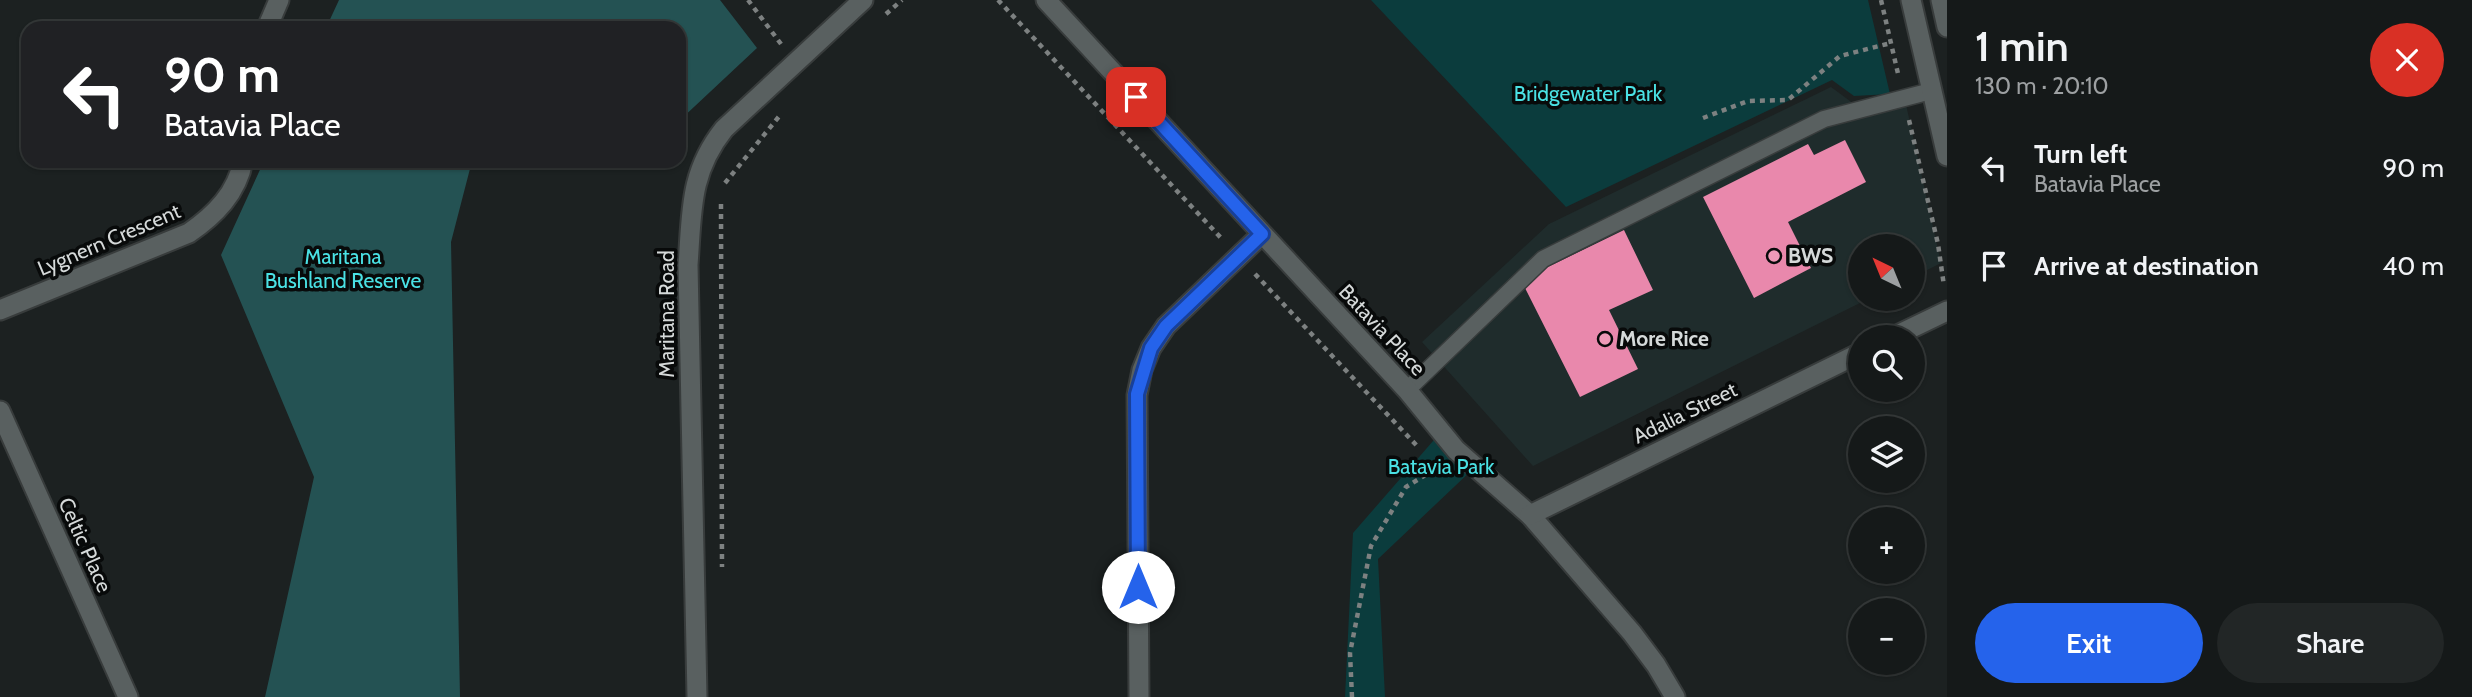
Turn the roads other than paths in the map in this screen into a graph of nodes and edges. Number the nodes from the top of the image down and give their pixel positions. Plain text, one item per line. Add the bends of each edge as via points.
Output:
1 (279, 0) edge
2 (863, 0) edge
3 (1046, 0) edge
4 (1911, 0) edge
5 (1941, 0) edge
6 (270, 21) edge
7 (1947, 27) edge
8 (1931, 91) junction
9 (1947, 156) edge
10 (240, 168) edge
11 (1262, 234) junction
12 (1946, 304) edge
13 (0, 310) edge
14 (1912, 325) edge
15 (1848, 359) edge
16 (1407, 390) junction
17 (0, 411) edge
18 (1530, 514) junction
19 (128, 697) edge
20 (697, 697) edge
21 (1139, 697) edge
22 (1675, 697) edge

1 - 6 street
2 - 20 street, Maritana Road via 724,129 699,170 688,265
3 - 11 street, Batavia Place
4 - 8 street
5 - 7 street
8 - 9 street
8 - 16 lane via 1825,119 1543,259
10 - 13 street, Lygnern Crescent via 230,195 189,233
11 - 16 street, Batavia Place
11 - 21 street via 1166,326 1151,348 1137,394
12 - 14 street
15 - 18 street, Adalia Street
16 - 18 street, Batavia Place via 1456,450
17 - 19 street, Celtic Place
18 - 22 street, Batavia Place via 1632,634

